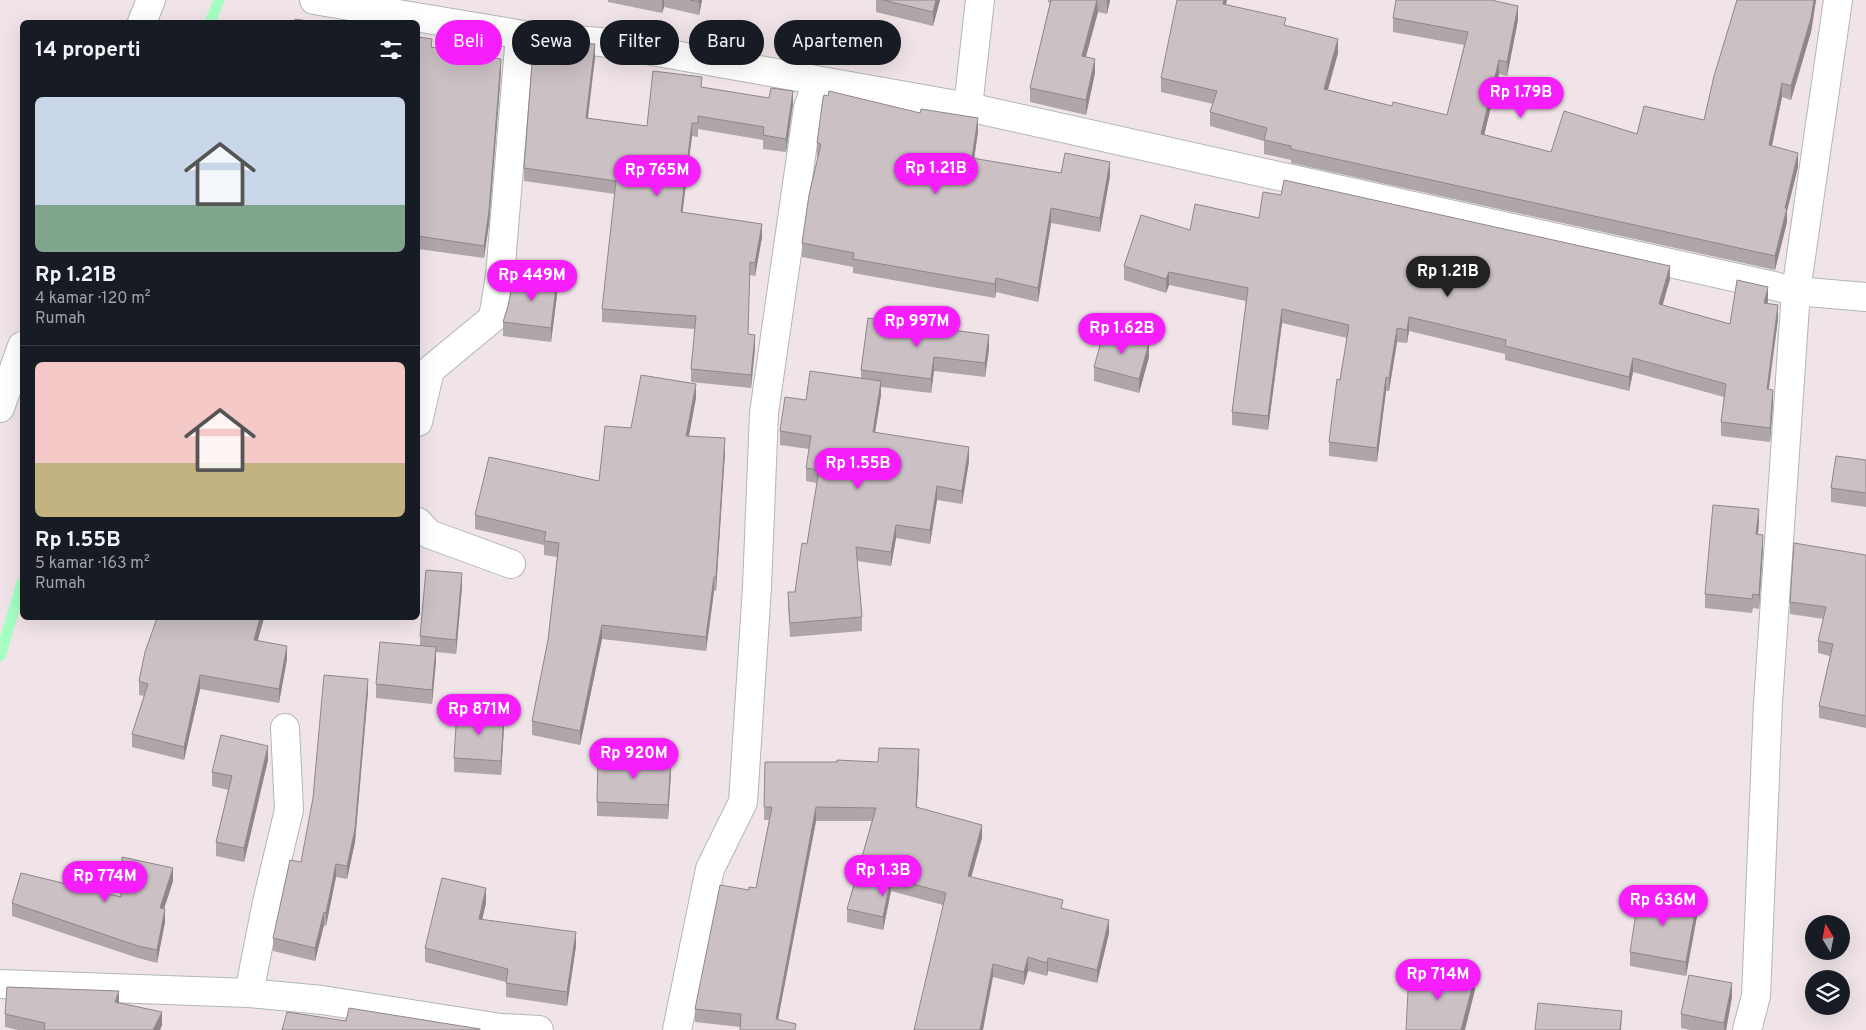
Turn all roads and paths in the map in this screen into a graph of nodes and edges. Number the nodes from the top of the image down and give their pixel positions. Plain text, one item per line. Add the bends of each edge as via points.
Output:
1 (151, 0) edge
2 (314, 0) edge
3 (980, 0) edge
4 (1838, 0) edge
5 (143, 20) edge
6 (512, 34) edge
7 (590, 41) edge
8 (518, 65) edge
9 (817, 81) junction
10 (968, 108) junction
11 (1796, 291) junction
12 (1866, 297) edge
13 (20, 352) edge
14 (0, 408) edge
15 (420, 413) edge
16 (420, 524) edge
17 (511, 564) dead end
18 (285, 728) dead end
19 (0, 984) edge
20 (249, 993) junction
21 (539, 1030) edge
22 (677, 1030) edge
23 (1747, 1030) edge

1 - 5 street
2 - 6 street
3 - 10 street
4 - 11 street
7 - 9 street
8 - 15 street via 500,276 493,318 430,370
9 - 10 street
9 - 22 street via 808,108 764,413 743,802 710,869
10 - 11 street
11 - 12 street
11 - 23 street via 1768,703 1756,996
13 - 14 street
16 - 17 street via 429,534
18 - 20 street via 289,810
19 - 20 street
20 - 21 street via 322,1000 501,1028

